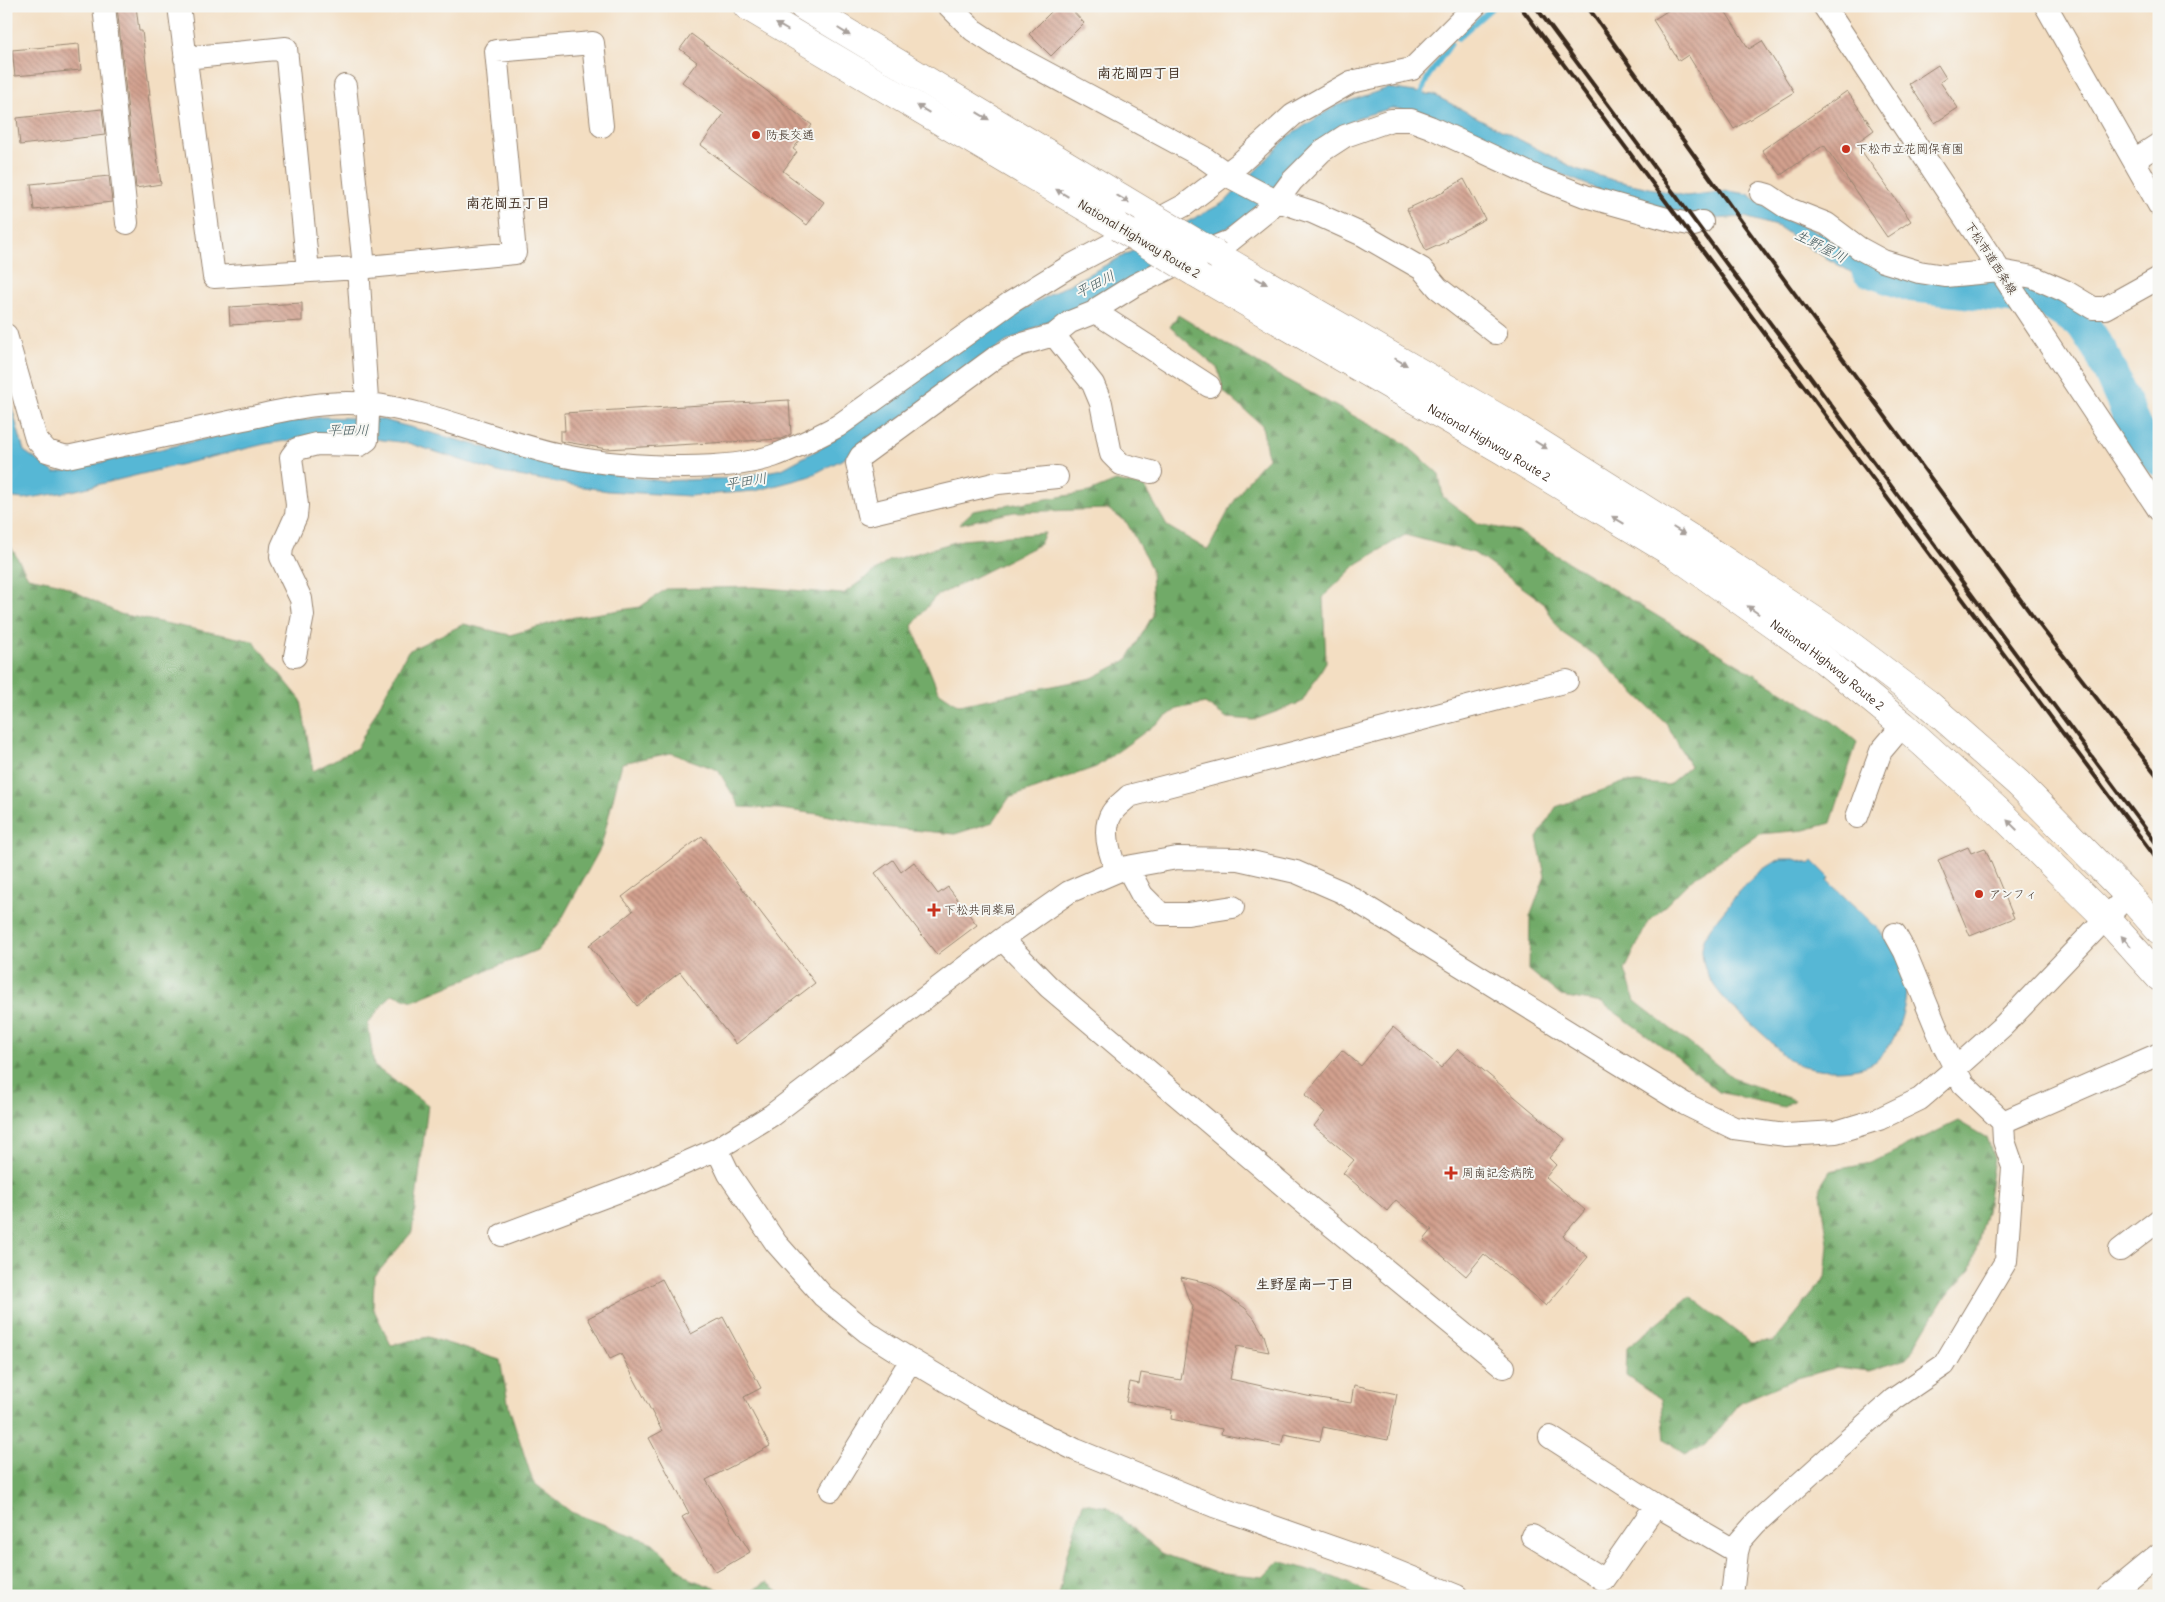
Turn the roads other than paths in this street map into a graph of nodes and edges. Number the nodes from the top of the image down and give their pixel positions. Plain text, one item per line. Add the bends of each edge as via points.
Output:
1 (104, 6) edge
2 (179, 6) edge
3 (747, 6) edge
4 (803, 6) edge
5 (949, 6) edge
6 (1475, 6) edge
7 (1824, 6) edge
8 (2046, 6) edge
9 (185, 58) junction
10 (345, 86) dead end
11 (602, 126) dead end
12 (2159, 144) edge
13 (2134, 160) junction
14 (1230, 176) junction
15 (1761, 194) dead end
16 (1275, 200) junction
17 (2159, 205) edge
18 (1702, 222) dead end
19 (127, 223) dead end
20 (361, 268) junction
21 (308, 271) junction
22 (2004, 277) junction
23 (2159, 278) edge
24 (1095, 312) junction
25 (1496, 333) dead end
26 (6, 335) edge
27 (1054, 335) junction
28 (1209, 386) dead end
29 (367, 409) junction
30 (839, 428) junction
31 (860, 454) junction
32 (1151, 472) dead end
33 (1057, 477) dead end
34 (2159, 510) edge
35 (295, 656) dead end
36 (1567, 681) dead end
37 (1903, 725) junction
38 (1858, 817) dead end
39 (1122, 869) junction
40 (2128, 895) junction
41 (1233, 907) dead end
42 (2106, 918) junction
43 (2159, 930) edge
44 (1895, 934) dead end
45 (1002, 939) junction
46 (2159, 977) edge
47 (2158, 1057) edge
48 (1956, 1068) junction
49 (2003, 1122) junction
50 (717, 1150) junction
51 (2159, 1220) edge
52 (502, 1235) dead end
53 (2120, 1250) dead end
54 (911, 1360) junction
55 (1504, 1367) dead end
56 (1550, 1437) dead end
57 (831, 1490) dead end
58 (1656, 1505) junction
59 (1532, 1536) dead end
60 (1737, 1552) junction
61 (2159, 1554) edge
62 (1456, 1596) edge
63 (1732, 1596) edge
64 (2108, 1596) edge

1 - 19 street
2 - 9 street
37 -> 3 highway, National Highway Route 2, bridge via 1824,660 1676,555
4 -> 40 highway, National Highway Route 2, bridge via 1218,256 1516,428 1838,636 1926,703 2018,784
5 - 14 street via 972,30 1002,49 1203,157
6 - 14 street via 1412,70 1351,82 1293,115
7 - 22 street, 下松市道西条線
8 - 13 street
9 - 21 street via 214,277
9 - 21 street via 286,48
10 - 20 street
11 - 20 street via 593,43 496,52 516,253
12 - 13 street
13 - 17 street
14 - 16 street
14 - 30 street via 1010,303
15 - 22 street via 1828,224 1859,248 1883,261 1944,276
16 - 18 street via 1322,151 1344,136 1391,120 1411,120 1585,196 1674,221 1694,225
16 - 24 street via 1230,241 1135,285
16 - 25 street via 1312,212 1363,235 1422,269 1438,288
20 - 21 street
20 - 29 street
22 - 23 street via 2033,277 2093,308 2105,308
22 - 34 street, 下松市道西条線
24 - 27 street via 1070,322
24 - 28 street
26 - 29 street via 36,439 47,451 67,457 285,410 332,404
27 - 31 street via 1019,344 996,357
27 - 32 street via 1093,384 1101,403 1111,454 1122,464
29 - 30 street via 395,409 557,455 620,464 692,468 771,457
29 - 35 street via 367,440 360,445 317,444 297,449 291,456 296,516 282,546 281,558 301,599 302,615
30 - 31 street
31 - 33 street via 857,463 868,514 998,483
36 - 39 street via 1130,796 1112,813 1107,832 1111,857
37 - 38 street via 1881,751
42 -> 37 highway, National Highway Route 2 via 1998,811
39 - 41 street via 1160,914 1188,914
39 - 45 street via 1069,892
39 - 48 street via 1177,858 1238,859 1296,872 1342,892 1677,1100 1734,1128 1786,1135 1836,1132 1879,1119 1920,1099
40 - 42 street
40 - 43 highway, National Highway Route 2
46 -> 42 highway, National Highway Route 2
42 - 48 street via 2004,1025
44 - 48 street
45 - 50 street via 772,1115
45 - 55 street via 1049,987
47 - 49 street
48 - 49 street via 1963,1084
49 - 60 street via 2004,1142 2013,1167 2006,1260 1944,1365 1894,1399 1756,1523 1740,1541
50 - 52 street via 638,1184
50 - 54 street via 729,1174 776,1243 824,1296 867,1332
51 - 53 street
54 - 57 street
54 - 62 street via 993,1409 1076,1450 1214,1506 1370,1561
56 - 58 street
58 - 59 street via 1604,1580
58 - 60 street
60 - 63 street
61 - 64 street

